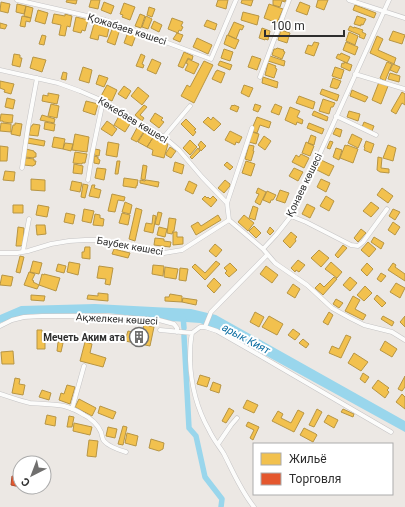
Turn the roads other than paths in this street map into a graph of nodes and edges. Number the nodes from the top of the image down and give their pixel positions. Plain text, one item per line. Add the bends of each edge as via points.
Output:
1 (17, 0) edge
2 (236, 0) edge
3 (289, 0) edge
4 (349, 0) edge
5 (388, 0) edge
6 (384, 12) junction
7 (405, 18) edge
8 (0, 70) edge
9 (355, 74) junction
10 (260, 77) dead end
11 (37, 78) junction
12 (405, 89) edge
13 (103, 101) junction
14 (190, 106) dead end
15 (336, 116) junction
16 (252, 128) dead end
17 (376, 135) dead end
18 (164, 137) junction
19 (22, 168) dead end
20 (88, 180) dead end
21 (227, 203) junction
22 (387, 209) dead end
23 (290, 216) junction
24 (29, 219) dead end
25 (229, 220) junction
26 (263, 249) junction
27 (23, 251) junction
28 (0, 253) edge
29 (267, 255) junction
30 (0, 326) edge
31 (205, 326) junction
32 (160, 330) dead end
33 (177, 332) junction
34 (192, 332) junction
35 (405, 340) edge
36 (84, 366) dead end
37 (0, 394) edge
38 (72, 409) junction
39 (237, 418) dead end
40 (391, 432) dead end
41 (218, 444) junction
42 (126, 452) dead end
43 (254, 507) edge

1 - 2 street, Қожабаев көшесі via 125,26 211,59
3 - 10 street
4 - 6 street
5 - 6 street, Қонаев көшесі
6 - 7 street
6 - 9 street, Қонаев көшесі
8 - 11 street, Көкебаев көшесі
9 - 12 street
9 - 15 street, Қонаев көшесі
11 - 13 street, Көкебаев көшесі via 58,83
11 - 19 street
13 - 18 street, Көкебаев көшесі
13 - 20 street
14 - 18 street
15 - 17 street
15 - 23 street, Қонаев көшесі
16 - 21 street
18 - 21 street, Көкебаев көшесі
21 - 25 street
22 - 23 street via 358,246 350,245
23 - 26 street, Қонаев көшесі
24 - 27 street
25 - 26 street
25 - 27 street, Баубек көшесі via 182,250 164,253 101,240 69,241
26 - 29 street
27 - 28 street, Баубек көшесі
29 - 31 street via 211,312
29 - 35 street via 307,285 332,308 364,325 392,332
30 - 33 street, Ақжелкен көшесі via 24,317 106,316 159,320 176,325
31 - 34 street
31 - 40 street via 260,355
32 - 33 street
33 - 34 street
34 - 41 street via 190,344 194,395 202,418
36 - 38 street
37 - 38 street via 31,403
38 - 42 street via 93,420 107,444
39 - 41 street
41 - 43 street

